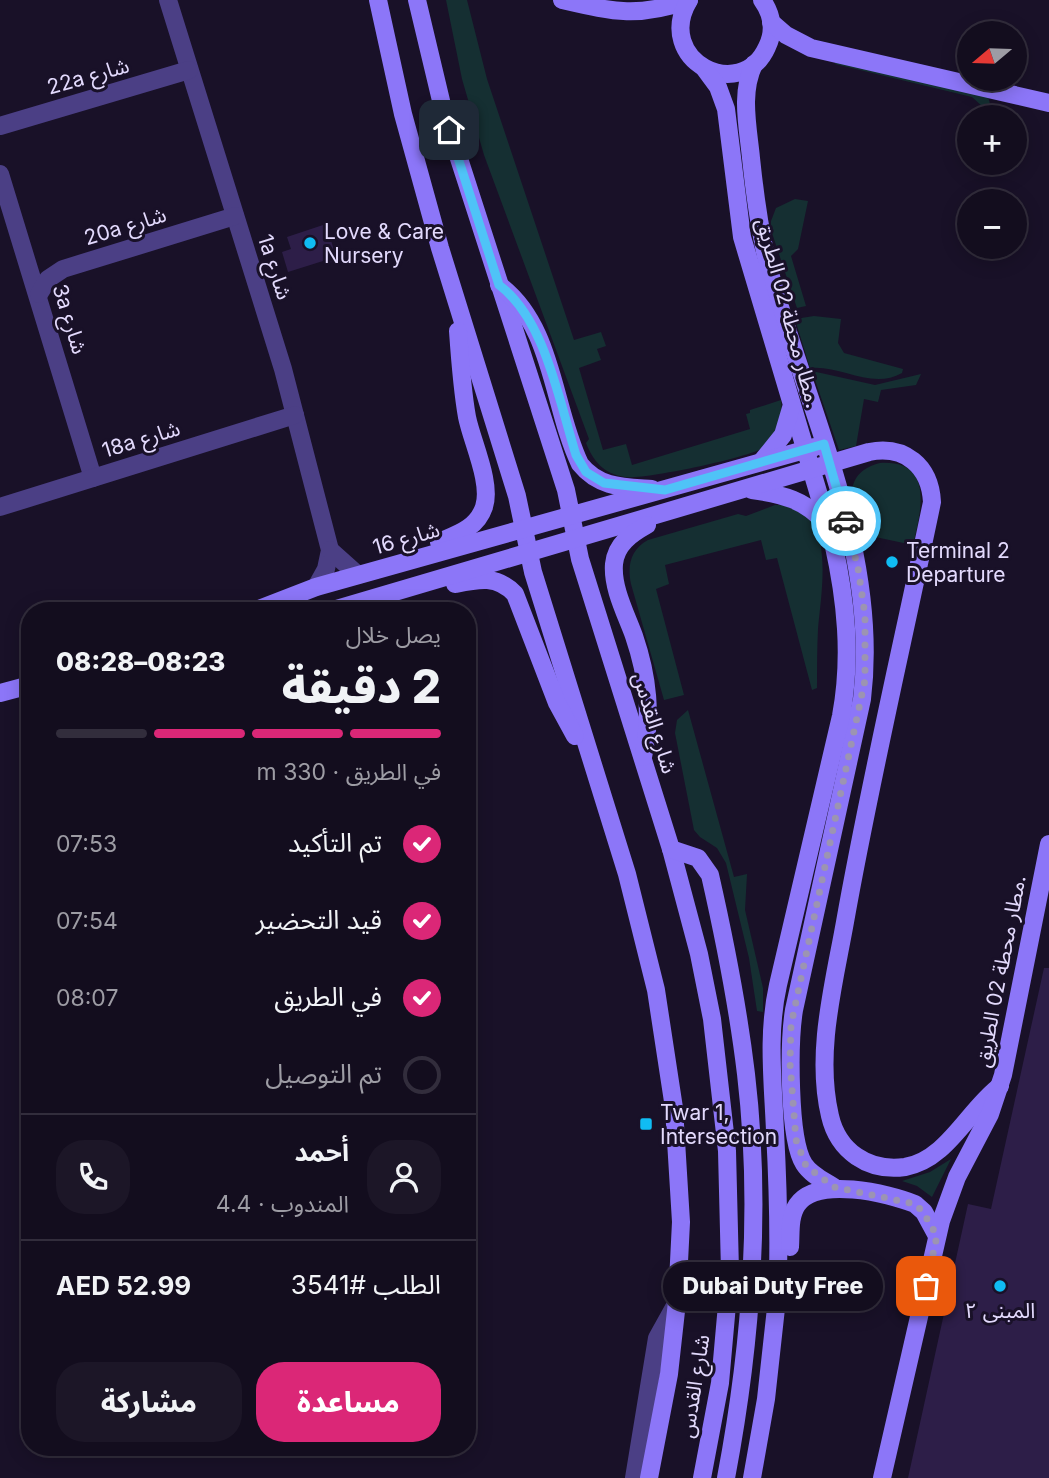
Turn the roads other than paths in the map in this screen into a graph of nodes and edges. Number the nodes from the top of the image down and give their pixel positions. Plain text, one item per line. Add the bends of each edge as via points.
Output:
1 (168, 0) edge
2 (377, 0) edge
3 (417, 0) edge
4 (562, 0) edge
5 (689, 0) edge
6 (768, 9) edge
7 (754, 64) junction
8 (704, 68) junction
9 (189, 69) junction
10 (1049, 103) edge
11 (0, 126) edge
12 (0, 174) edge
13 (235, 216) junction
14 (499, 285) junction
15 (39, 295) junction
16 (457, 303) junction
17 (791, 407) junction
18 (295, 415) junction
19 (824, 444) junction
20 (804, 450) junction
21 (762, 461) junction
22 (830, 464) junction
23 (811, 470) junction
24 (93, 478) junction
25 (746, 489) junction
26 (665, 490) junction
27 (0, 507) edge
28 (671, 511) junction
29 (573, 515) junction
30 (828, 527) junction
31 (523, 528) junction
32 (577, 539) junction
33 (330, 550) junction
34 (527, 552) junction
35 (393, 565) junction
36 (358, 575) junction
37 (316, 587) junction
38 (402, 591) junction
39 (277, 602) edge
40 (362, 602) edge
41 (21, 687) edge
42 (1, 691) edge
43 (589, 756) junction
44 (643, 759) junction
45 (1049, 844) edge
46 (671, 849) junction
47 (742, 1042) junction
48 (721, 1082) junction
49 (1000, 1086) junction
50 (834, 1187) junction
51 (731, 1215) junction
52 (937, 1236) junction
53 (752, 1245) junction
54 (777, 1299) junction
55 (677, 1302) junction
56 (634, 1478) edge
57 (649, 1478) edge
58 (702, 1478) edge
59 (726, 1478) edge
60 (752, 1478) edge
61 (882, 1478) edge

1 - 9 street, 1a شارع
2 - 16 street, شارع القدس via 403,114
3 - 14 street, شارع القدس via 443,109
4 - 5 street via 631,13
5 - 8 street, مطار محطة 02 الطريق. via 681,17 681,36 689,54
6 - 7 street, مطار محطة 02 الطريق. via 766,50
6 - 10 street via 786,35 811,48
7 - 8 street via 729,74
7 - 19 street, مطار محطة 02 الطريق. via 747,83 746,110 761,232
8 - 17 street, مطار محطة 02 الطريق. via 726,108 742,237
9 - 11 street, 22a شارع
9 - 13 street, 1a شارع
12 - 15 street, 3a شارع
13 - 15 street, 20a شارع via 63,269 48,279
13 - 18 street, 1a شارع
14 - 26 street via 515,297 535,327 576,455 586,472 612,485
14 - 29 street, شارع القدس
15 - 24 street, 3a شارع
16 - 31 street, شارع القدس
16 - 35 street via 463,395 485,483 484,508 464,531
17 - 20 street, مطار محطة 02 الطريق.
17 - 21 street via 783,435
18 - 24 street, 18a شارع
18 - 33 street, 1a شارع
19 - 20 street
19 - 22 street, مطار محطة 02 الطريق.
20 - 21 street
20 - 23 street, مطار محطة 02 الطريق.
21 - 26 street
22 - 23 street, مطار محطة 02 الطريق.
22 - 49 street, مطار محطة 02 الطريق. via 881,450 904,454 928,479 932,502 866,799 828,1018 825,1065 830,1116 844,1147 858,1158 890,1168 908,1167 938,1150
22 - 50 street, مطار محطة 02 الطريق. via 863,592 866,661 862,699 793,1010 790,1051 799,1154 811,1172
23 - 25 street, مطار محطة 02 الطريق.
23 - 30 street, مطار محطة 02 الطريق.
24 - 27 street, 18a شارع
25 - 28 street, مطار محطة 02 الطريق.
25 - 30 street via 798,500
26 - 29 street
28 - 32 street, مطار محطة 02 الطريق.
28 - 44 street via 624,541 614,563 617,590 649,697
29 - 31 street, شارع 16
29 - 32 street, شارع القدس
30 - 54 street, مطار محطة 02 الطريق. via 845,605 847,678 773,1010
31 - 34 street, شارع القدس
31 - 35 street, شارع 16
32 - 34 street
32 - 44 street, شارع القدس
33 - 36 street
33 - 37 street
34 - 38 street
34 - 43 street, شارع القدس
35 - 36 street, شارع 16
36 - 37 street, شارع 16
37 - 39 street, شارع 16
38 - 40 street
38 - 43 street via 488,579 509,587 520,603 557,703
41 - 42 street
43 - 55 street, شارع القدس via 642,932 666,1049 681,1222
44 - 46 street, شارع القدس
45 - 49 street, مطار محطة 02 الطريق.
46 - 47 street via 698,858 708,868
46 - 48 street, شارع القدس via 699,954
47 - 48 street
47 - 53 street via 752,1143
48 - 51 street, شارع القدس
49 - 52 street via 954,1185
50 - 52 street via 915,1204
50 - 54 street via 809,1193 795,1209 788,1264
51 - 53 street
51 - 58 street, شارع القدس via 726,1327
52 - 61 street
53 - 59 street via 744,1363
54 - 60 street
55 - 56 street via 657,1338
55 - 57 street, شارع القدس

